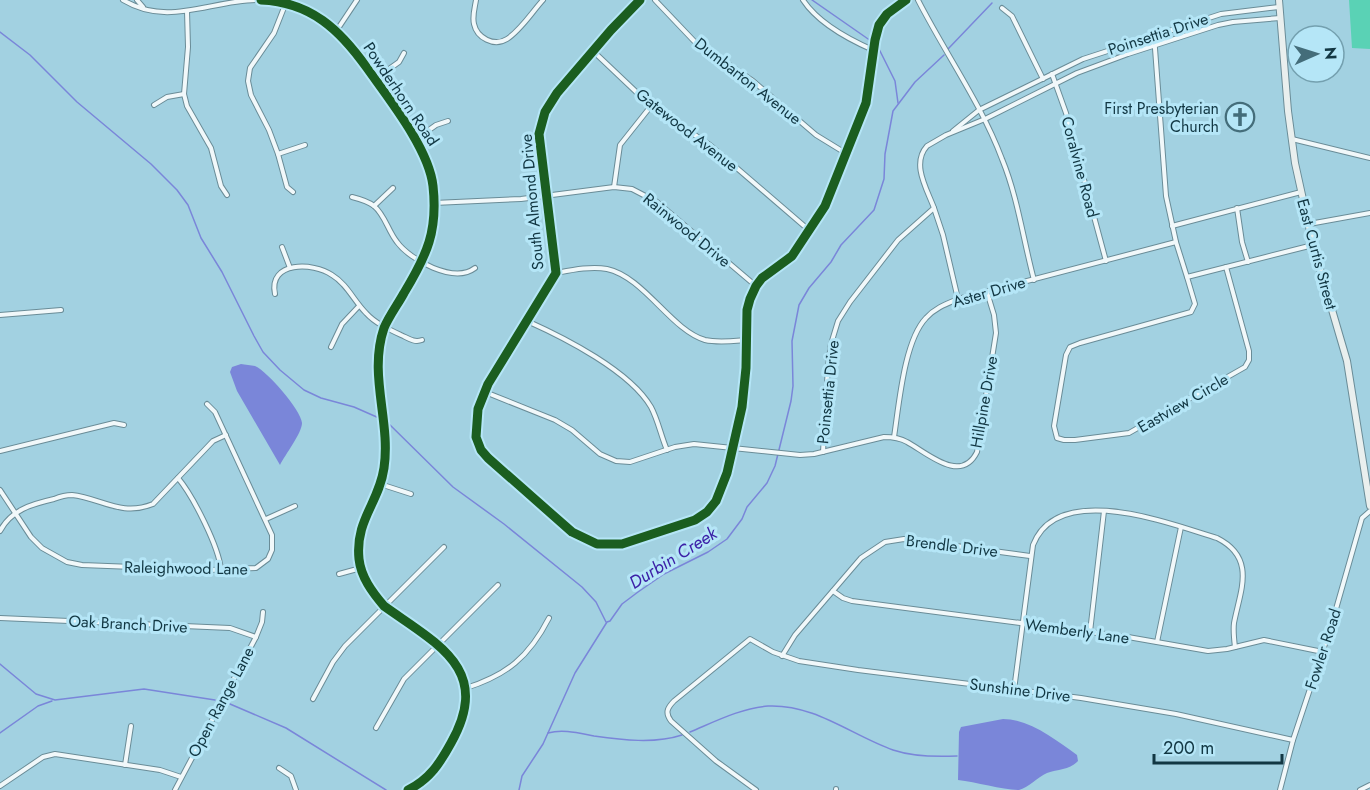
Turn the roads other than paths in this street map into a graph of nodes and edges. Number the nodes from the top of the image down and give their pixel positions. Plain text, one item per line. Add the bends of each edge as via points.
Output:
1 (123, 0) edge
2 (137, 0) edge
3 (256, 0) edge
4 (261, 0) edge
5 (357, 0) edge
6 (476, 0) edge
7 (543, 0) edge
8 (640, 0) edge
9 (655, 0) edge
10 (803, 0) edge
11 (906, 0) edge
12 (918, 0) edge
13 (222, 2) edge
14 (287, 2) edge
15 (1280, 4) edge
16 (144, 8) junction
17 (1002, 8) dead end
18 (187, 10) junction
19 (1281, 18) junction
20 (337, 30) junction
21 (1154, 35) junction
22 (1154, 45) junction
23 (873, 50) junction
24 (593, 51) junction
25 (404, 54) dead end
26 (1052, 74) junction
27 (375, 79) junction
28 (1043, 79) junction
29 (1055, 83) junction
30 (184, 94) junction
31 (154, 105) dead end
32 (651, 106) junction
33 (980, 111) junction
34 (985, 119) junction
35 (448, 121) dead end
36 (949, 134) junction
37 (1292, 139) junction
38 (415, 140) junction
39 (305, 145) dead end
40 (278, 154) junction
41 (847, 154) junction
42 (1370, 158) edge
43 (614, 187) junction
44 (393, 188) dead end
45 (293, 192) dead end
46 (1301, 192) junction
47 (227, 195) dead end
48 (547, 196) junction
49 (352, 197) dead end
50 (434, 203) junction
51 (374, 206) junction
52 (934, 208) junction
53 (1237, 208) junction
54 (1370, 213) edge
55 (1308, 225) junction
56 (1172, 226) junction
57 (810, 231) junction
58 (1176, 242) junction
59 (1313, 245) junction
60 (282, 247) dead end
61 (1106, 261) junction
62 (1248, 262) junction
63 (422, 263) junction
64 (1226, 267) junction
65 (290, 268) junction
66 (475, 268) dead end
67 (556, 273) junction
68 (1187, 277) junction
69 (1034, 280) junction
70 (756, 286) junction
71 (987, 292) junction
72 (275, 294) dead end
73 (958, 299) junction
74 (360, 306) junction
75 (61, 310) dead end
76 (0, 315) edge
77 (527, 321) junction
78 (385, 327) junction
79 (422, 340) dead end
80 (747, 340) junction
81 (331, 347) dead end
82 (484, 392) junction
83 (207, 404) dead end
84 (124, 425) dead end
85 (225, 435) junction
86 (894, 437) junction
87 (733, 448) junction
88 (667, 450) junction
89 (0, 452) edge
90 (823, 452) junction
91 (178, 478) junction
92 (380, 484) junction
93 (0, 490) edge
94 (411, 494) dead end
95 (295, 506) dead end
96 (1370, 508) edge
97 (1104, 511) junction
98 (15, 513) junction
99 (266, 519) junction
100 (1181, 527) junction
101 (0, 531) edge
102 (444, 547) dead end
103 (1030, 556) junction
104 (361, 568) junction
105 (221, 570) junction
106 (339, 574) dead end
107 (498, 585) dead end
108 (833, 591) junction
109 (384, 606) junction
110 (263, 612) dead end
111 (0, 618) edge
112 (549, 618) dead end
113 (1022, 623) junction
114 (1090, 632) junction
115 (256, 637) junction
116 (1157, 642) junction
117 (437, 646) junction
118 (1235, 647) junction
119 (1323, 652) junction
120 (782, 656) junction
121 (466, 688) junction
122 (1014, 690) junction
123 (313, 699) dead end
124 (131, 726) dead end
125 (375, 728) dead end
126 (1293, 740) junction
127 (125, 765) junction
128 (279, 768) dead end
129 (182, 777) junction
130 (1370, 785) edge
131 (1, 788) edge
132 (175, 790) edge
133 (296, 790) edge
134 (408, 790) edge
135 (756, 790) edge
136 (1280, 790) edge
137 (1360, 790) edge

1 - 16 street
2 - 16 street
3 - 13 street
4 - 14 street, Powderhorn Road
5 - 20 street
6 - 7 street via 476,31 494,42 510,37
8 - 24 street, South Almond Drive
9 - 41 street, Dumbarton Avenue via 694,41 753,81 816,135
10 - 23 street via 821,20
11 - 23 street via 881,21
12 - 33 street
13 - 18 street
14 - 20 street, Powderhorn Road
14 - 40 street via 274,33 250,68 248,81
15 - 19 main road, East Curtis Street
15 - 21 street, Poinsettia Drive via 1221,14
16 - 18 street via 163,14
17 - 28 street via 1012,16
18 - 30 street
19 - 22 street, Poinsettia Drive via 1233,22
19 - 37 main road, East Curtis Street
20 - 27 street, Powderhorn Road
21 - 22 street
21 - 26 street, Poinsettia Drive
22 - 29 street, Poinsettia Drive
22 - 56 street via 1164,180
23 - 41 street via 866,103
24 - 32 street, Gatewood Avenue
24 - 48 street, South Almond Drive via 557,93 541,120 539,134
25 - 27 street
26 - 28 street, Poinsettia Drive
26 - 29 street, Coralvine Road
27 - 38 street, Powderhorn Road
28 - 33 street, Poinsettia Drive
29 - 34 street, Poinsettia Drive
29 - 61 street, Coralvine Road
30 - 31 street via 167,97
30 - 47 street via 211,148
32 - 43 street via 620,146
32 - 57 street, Gatewood Avenue via 710,145
33 - 34 street
33 - 36 street, Poinsettia Drive
34 - 36 street, Poinsettia Drive
34 - 69 street via 1006,169
35 - 38 street
36 - 52 street, Poinsettia Drive via 927,146 921,158 921,172
37 - 42 street
37 - 46 main road, East Curtis Street
38 - 50 street, Powderhorn Road via 430,169
39 - 40 street
40 - 45 street via 287,187
41 - 57 street
43 - 48 street, Rainwood Drive
43 - 70 street, Rainwood Drive via 632,189 652,199
44 - 51 street
46 - 53 street
46 - 55 main road, East Curtis Street
48 - 50 street, Rainwood Drive
48 - 67 street, South Almond Drive
49 - 51 street
50 - 63 street, Powderhorn Road via 433,231
51 - 63 street via 399,244
52 - 73 street
52 - 90 street, Poinsettia Drive via 898,240 838,321 828,366
53 - 56 street
53 - 62 street
54 - 55 street
55 - 59 main road, East Curtis Street
56 - 58 street
57 - 70 street via 789,260 768,272
58 - 61 street, Aster Drive
58 - 68 street
59 - 62 street
59 - 96 main road, East Curtis Street via 1347,361
60 - 65 street
61 - 69 street, Aster Drive
62 - 64 street
63 - 66 street via 457,274
63 - 78 street, Powderhorn Road
64 - 68 street
64 - 68 street, Eastview Circle via 1249,351 1245,367 1129,433 1075,440 1058,438 1054,426 1069,349 1191,312 1196,304
65 - 72 street via 276,279
65 - 74 street via 308,266 328,272 341,281
67 - 77 street, South Almond Drive
67 - 80 street via 593,268 613,271 697,337
69 - 71 street, Aster Drive
70 - 80 street, South Almond Drive via 747,310
71 - 73 street, Aster Drive
71 - 86 street, Hillpine Drive via 996,333 976,455 966,463 950,465
73 - 86 street, Aster Drive via 931,313 915,334
74 - 78 street
74 - 81 street via 345,320
75 - 76 street
77 - 82 street, South Almond Drive
77 - 88 street via 596,356 639,392 653,411
78 - 79 street via 414,341
78 - 92 street, Powderhorn Road via 378,364 385,451
80 - 87 street, South Almond Drive via 745,391
82 - 87 street, South Almond Drive via 476,418 476,438 483,453 572,532 589,542 631,542 707,512 723,484
82 - 88 street via 555,420 610,460 630,462
83 - 85 street, Raleighwood Lane
84 - 89 street via 114,423
85 - 91 street via 213,441
85 - 99 street, Raleighwood Lane
86 - 90 street via 874,438
87 - 88 street via 694,444
87 - 90 street via 782,455
91 - 98 street via 153,504 144,507 114,507 70,495
91 - 105 street via 209,535
92 - 94 street
92 - 104 street, Powderhorn Road via 360,532
93 - 98 street, Raleighwood Lane
95 - 99 street
96 - 119 street, Fowler Road via 1362,518
97 - 100 street via 1136,514
97 - 103 street via 1073,513 1052,521 1038,534
97 - 114 street
98 - 101 street
98 - 105 street, Raleighwood Lane via 42,548 67,561
99 - 105 street, Raleighwood Lane via 272,535 268,559 256,568
100 - 116 street
100 - 118 street via 1221,540 1238,557 1244,582 1234,624
102 - 109 street
103 - 108 street, Brendle Drive via 893,540 866,553
103 - 113 street
104 - 106 street
104 - 109 street, Powderhorn Road
107 - 117 street
108 - 113 street, Wemberly Lane via 852,601
108 - 120 street, Brendle Drive
109 - 117 street, Powderhorn Road
109 - 123 street via 338,654
110 - 115 street, Open Range Lane
111 - 115 street, Oak Branch Drive via 230,628
112 - 121 street via 536,641 516,663 492,679
113 - 114 street, Wemberly Lane
113 - 122 street
114 - 116 street, Wemberly Lane
115 - 129 street, Open Range Lane
116 - 118 street, Wemberly Lane via 1208,651
117 - 121 street, Powderhorn Road via 447,652 460,670
117 - 125 street via 404,680
118 - 119 street, Wemberly Lane via 1264,640
119 - 126 street, Fowler Road
120 - 122 street, Sunshine Drive via 841,668
120 - 135 street, Sunshine Drive via 750,639 679,696 667,711 671,721 716,761
121 - 134 street via 464,714 453,740 431,774
122 - 126 street, Sunshine Drive via 1176,714
124 - 127 street
126 - 136 street, Fowler Road
127 - 129 street
127 - 131 street via 55,754 43,757
128 - 133 street via 291,776
129 - 132 street, Open Range Lane
130 - 137 street

